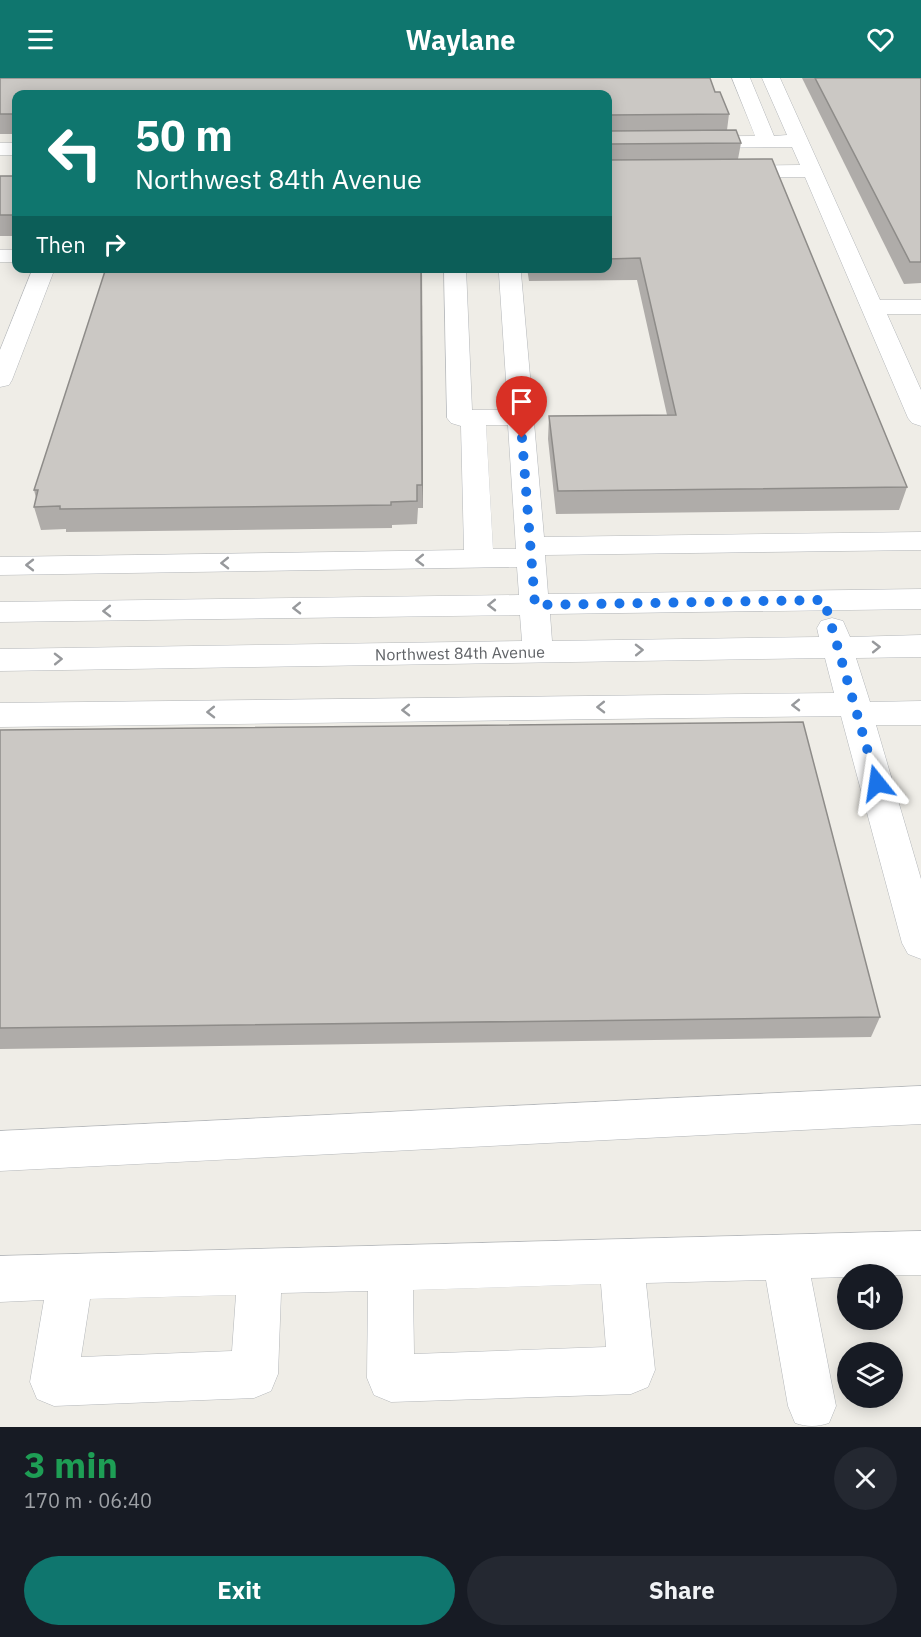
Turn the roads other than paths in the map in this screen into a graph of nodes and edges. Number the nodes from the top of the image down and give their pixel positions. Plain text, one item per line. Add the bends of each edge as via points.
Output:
1 (741, 78) edge
2 (771, 78) edge
3 (767, 141) junction
4 (798, 141) junction
5 (612, 143) edge
6 (810, 171) junction
7 (715, 172) edge
8 (42, 273) edge
9 (455, 273) edge
10 (510, 273) edge
11 (921, 306) edge
12 (873, 307) junction
13 (895, 356) junction
14 (921, 356) edge
15 (0, 381) edge
16 (473, 417) junction
17 (521, 417) junction
18 (921, 418) edge
19 (921, 541) edge
20 (531, 552) junction
21 (479, 559) junction
22 (0, 566) edge
23 (921, 599) edge
24 (824, 600) junction
25 (535, 605) junction
26 (0, 612) edge
27 (921, 646) edge
28 (838, 648) junction
29 (538, 652) junction
30 (0, 660) edge
31 (856, 709) junction
32 (921, 713) edge
33 (0, 715) edge
34 (921, 943) edge
35 (921, 1104) edge
36 (0, 1151) edge
37 (921, 1253) edge
38 (784, 1257) junction
39 (622, 1261) junction
40 (390, 1267) junction
41 (260, 1271) junction
42 (71, 1276) junction
43 (0, 1279) edge
44 (812, 1406) dead end

1 - 3 street
2 - 4 street
3 - 4 street
3 - 5 street
4 - 6 street
6 - 7 street
6 - 12 street
8 - 15 street
9 - 16 street via 460,418
10 - 17 street
11 - 12 street
12 - 13 street
13 - 14 street
13 - 18 street
16 - 17 street
16 - 21 street
17 - 20 street
19 - 20 street
20 - 21 street
20 - 25 street
21 -> 22 street
23 - 24 street
24 - 25 street
24 - 28 street
25 -> 26 street
25 - 29 street
28 -> 27 street, Northwest 84th Avenue
29 -> 28 street, Northwest 84th Avenue
28 - 31 street
30 -> 29 street, Northwest 84th Avenue
31 - 32 street
31 -> 33 street
31 - 34 street
35 - 36 street
37 - 38 street
38 - 39 street
38 - 44 street
39 - 40 street
39 - 40 street via 631,1370 391,1378
40 - 41 street
41 - 42 street
41 - 42 street via 254,1374 54,1382
42 - 43 street

